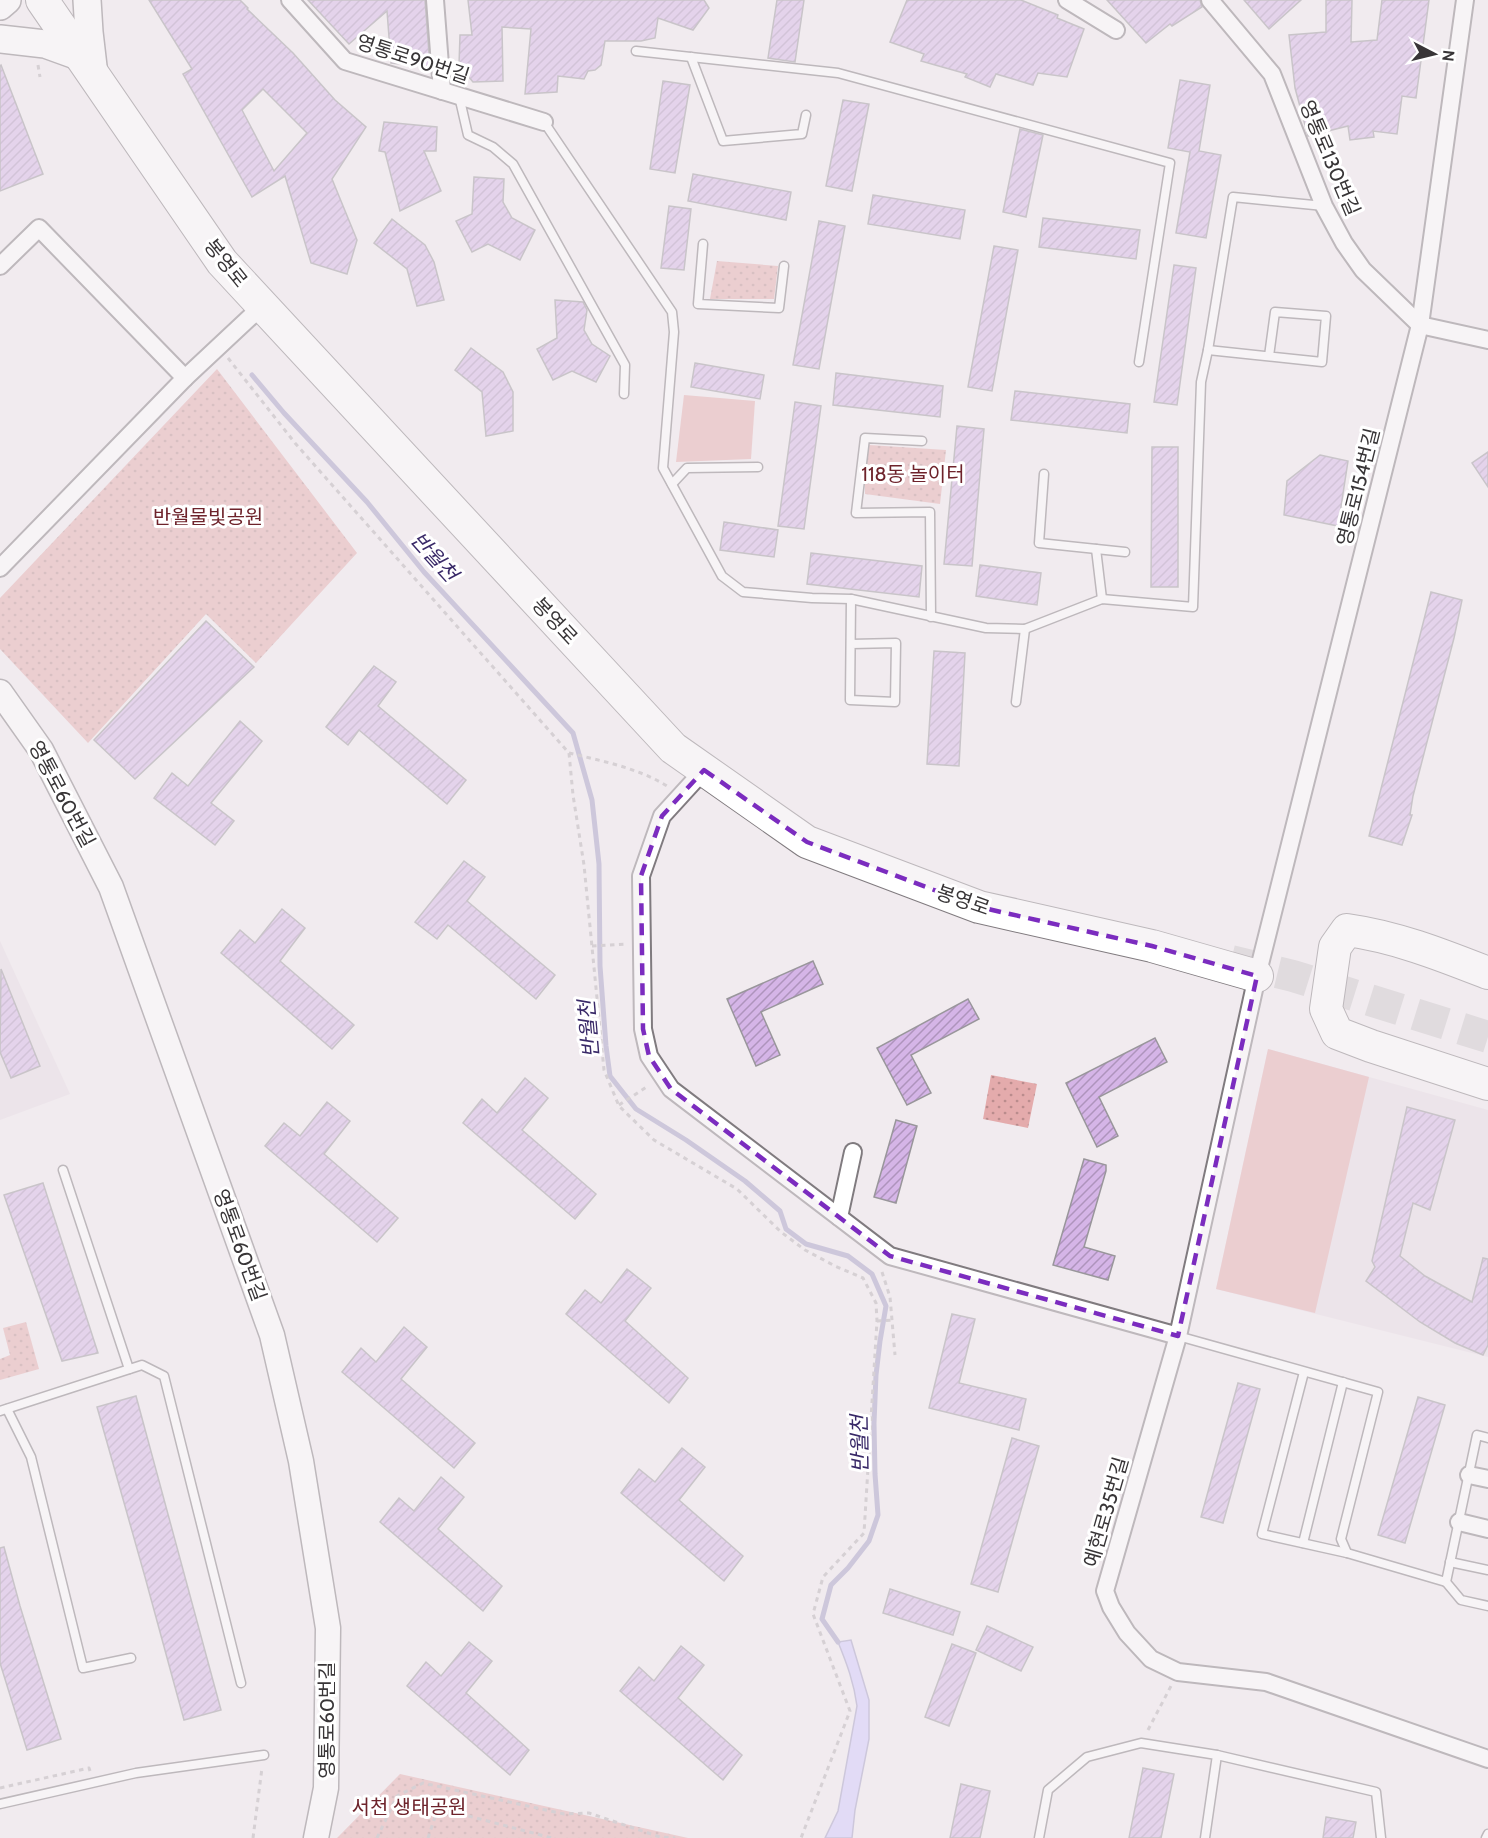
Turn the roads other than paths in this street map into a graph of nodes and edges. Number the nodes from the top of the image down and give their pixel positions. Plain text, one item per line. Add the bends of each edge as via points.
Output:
1 (7, 0) edge
2 (42, 0) edge
3 (87, 0) edge
4 (290, 0) edge
5 (435, 0) edge
6 (1067, 0) edge
7 (1210, 0) edge
8 (1465, 0) edge
9 (0, 6) edge
10 (1116, 30) dead end
11 (0, 39) edge
12 (636, 51) dead end
13 (691, 57) junction
14 (88, 67) junction
15 (441, 91) junction
16 (459, 96) junction
17 (806, 115) dead end
18 (544, 122) joint
19 (1324, 206) junction
20 (703, 244) dead end
21 (0, 266) edge
22 (784, 266) dead end
23 (262, 306) junction
24 (1420, 324) junction
25 (1488, 340) edge
26 (1208, 350) junction
27 (1269, 356) junction
28 (1139, 362) dead end
29 (186, 378) junction
30 (624, 394) dead end
31 (922, 441) dead end
32 (758, 467) dead end
33 (1044, 474) dead end
34 (672, 484) junction
35 (1096, 549) junction
36 (1125, 552) dead end
37 (0, 568) edge
38 (851, 599) junction
39 (1102, 599) junction
40 (931, 617) junction
41 (1025, 629) junction
42 (851, 644) junction
43 (0, 692) edge
44 (1016, 702) dead end
45 (705, 770) junction
46 (1488, 973) edge
47 (1257, 976) junction
48 (1488, 1084) edge
49 (853, 1152) dead end
50 (63, 1170) dead end
51 (839, 1217) junction
52 (1178, 1336) junction
53 (129, 1369) junction
54 (1304, 1372) junction
55 (1343, 1382) junction
56 (4, 1410) edge
57 (1488, 1438) edge
58 (1469, 1474) junction
59 (1488, 1479) edge
60 (1459, 1521) junction
61 (1488, 1529) edge
62 (1303, 1543) junction
63 (1347, 1552) junction
64 (1450, 1562) junction
65 (1488, 1570) edge
66 (1446, 1582) junction
67 (1488, 1606) edge
68 (131, 1658) dead end
69 (241, 1683) dead end
70 (264, 1755) road end
71 (1217, 1755) junction
72 (1488, 1759) edge
73 (0, 1804) edge
74 (316, 1838) edge
75 (1039, 1838) edge
76 (1205, 1838) edge
77 (1381, 1838) edge

1 - 9 main road
2 - 14 highway, 봉영로
3 - 14 main road
4 - 15 street, 영통로90번길 via 345,61
5 - 15 street
6 - 10 street
7 - 19 street, 영통로130번길 via 1272,74
8 - 24 street, 영통로154번길
11 - 14 main road via 45,45
12 - 13 lane
13 - 17 lane via 723,141 802,134
13 - 28 lane via 838,73 1170,163
14 - 23 highway, 봉영로 via 222,262
15 - 16 street, 영통로90번길
16 - 18 street, 영통로90번길
16 - 30 lane via 468,135 493,147 513,164 625,365
18 - 34 lane via 672,312 674,332 663,468
19 - 24 street, 영통로130번길 via 1363,270
19 - 26 lane via 1233,197
20 - 22 lane via 698,304 779,308
21 - 29 street via 39,228
23 - 29 street
23 - 45 highway, 봉영로 via 673,748
24 - 25 street
24 - 47 street, 영통로154번길
26 - 27 lane
26 - 39 lane via 1201,382 1193,607
27 - 27 lane via 1322,362 1326,316 1275,312
29 - 37 street
31 - 40 lane via 865,438 856,513 930,512
32 - 34 lane via 687,468
33 - 35 lane via 1039,543
34 - 38 lane via 722,576 743,592
35 - 36 lane
35 - 39 lane
38 - 40 lane
38 - 42 lane
39 - 41 lane
40 - 41 lane via 986,628
41 - 44 lane
42 - 42 lane via 850,700 895,702 896,643
43 - 74 street, 영통로60번길 via 41,750 111,887 272,1335 301,1461 328,1628 326,1788
45 - 47 highway, 봉영로 via 807,842 979,907 1152,946
45 - 51 street via 662,816 641,876 643,1029 650,1056 670,1089
46 - 48 highway via 1428,949 1347,930 1335,947 1326,1009 1337,1033
47 - 52 street, 영통로154번길
49 - 51 street
50 - 53 lane
51 - 52 street via 890,1256
52 - 54 lane
52 - 72 street, 예현로35번길 via 1105,1591 1127,1633 1151,1659 1178,1672 1266,1682
53 - 56 lane
53 - 69 lane via 142,1365 164,1376
54 - 55 lane
54 - 62 lane via 1262,1534
55 - 62 lane
55 - 63 lane via 1378,1392 1341,1539
56 - 68 lane via 31,1457 84,1668
57 - 58 lane via 1477,1435
58 - 59 street
58 - 60 lane
60 - 61 street
60 - 64 lane
62 - 63 lane
63 - 66 lane
64 - 65 lane
64 - 66 lane
66 - 67 lane via 1461,1600
70 - 73 lane via 136,1773
71 - 75 lane via 1141,1743 1087,1756 1048,1790
71 - 76 lane
71 - 77 lane via 1376,1792

